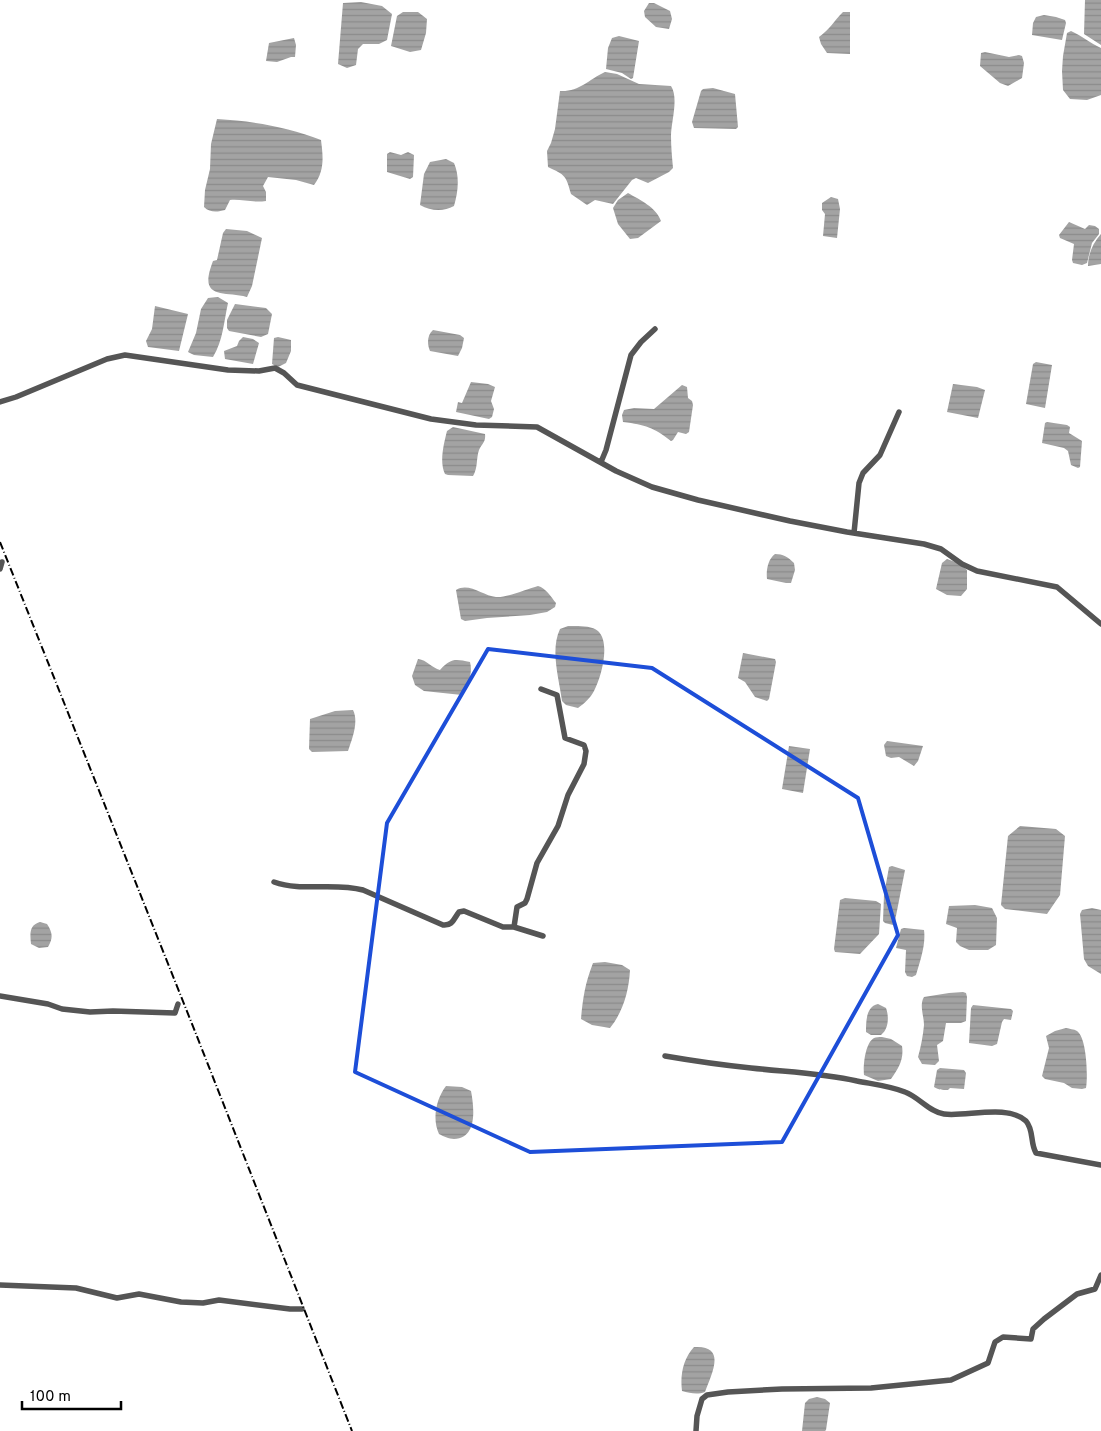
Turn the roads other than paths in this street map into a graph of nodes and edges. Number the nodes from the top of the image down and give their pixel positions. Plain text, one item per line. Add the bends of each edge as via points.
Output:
1 (655, 329) dead end
2 (0, 402) edge
3 (899, 412) dead end
4 (601, 462) junction
5 (854, 532) junction
6 (2, 562) dead end
7 (0, 569) edge
8 (1101, 624) edge
9 (542, 689) dead end
10 (274, 882) dead end
11 (514, 927) junction
12 (543, 936) dead end
13 (0, 996) edge
14 (178, 1004) dead end
15 (665, 1056) dead end
16 (1101, 1165) edge
17 (1101, 1275) edge
18 (0, 1285) edge
19 (302, 1309) dead end
20 (696, 1431) edge

1 - 4 street via 631,355
2 - 4 street via 107,359 125,355 228,370 275,368 297,386 431,419 538,428
3 - 5 street via 880,455 859,482
4 - 5 street via 652,487 679,495
5 - 8 street via 924,544 977,571 1057,587
6 - 7 street
9 - 11 street via 557,695 566,738 584,745 586,751 584,764 568,794 558,826 537,863 527,899 517,907
10 - 11 street via 284,886 350,886 448,926 459,912 464,911 503,927
11 - 12 street
13 - 14 street via 90,1012 175,1013
15 - 16 street via 850,1079 905,1092 946,1114 1015,1114 1026,1121 1031,1130 1032,1147 1036,1153
17 - 20 street via 1095,1289 1077,1294 1044,1319 1033,1329 1031,1339 1003,1337 995,1342 988,1363 951,1380 872,1388 782,1389 707,1395 702,1399
18 - 19 street via 76,1288 117,1298 139,1294 181,1302 219,1300

